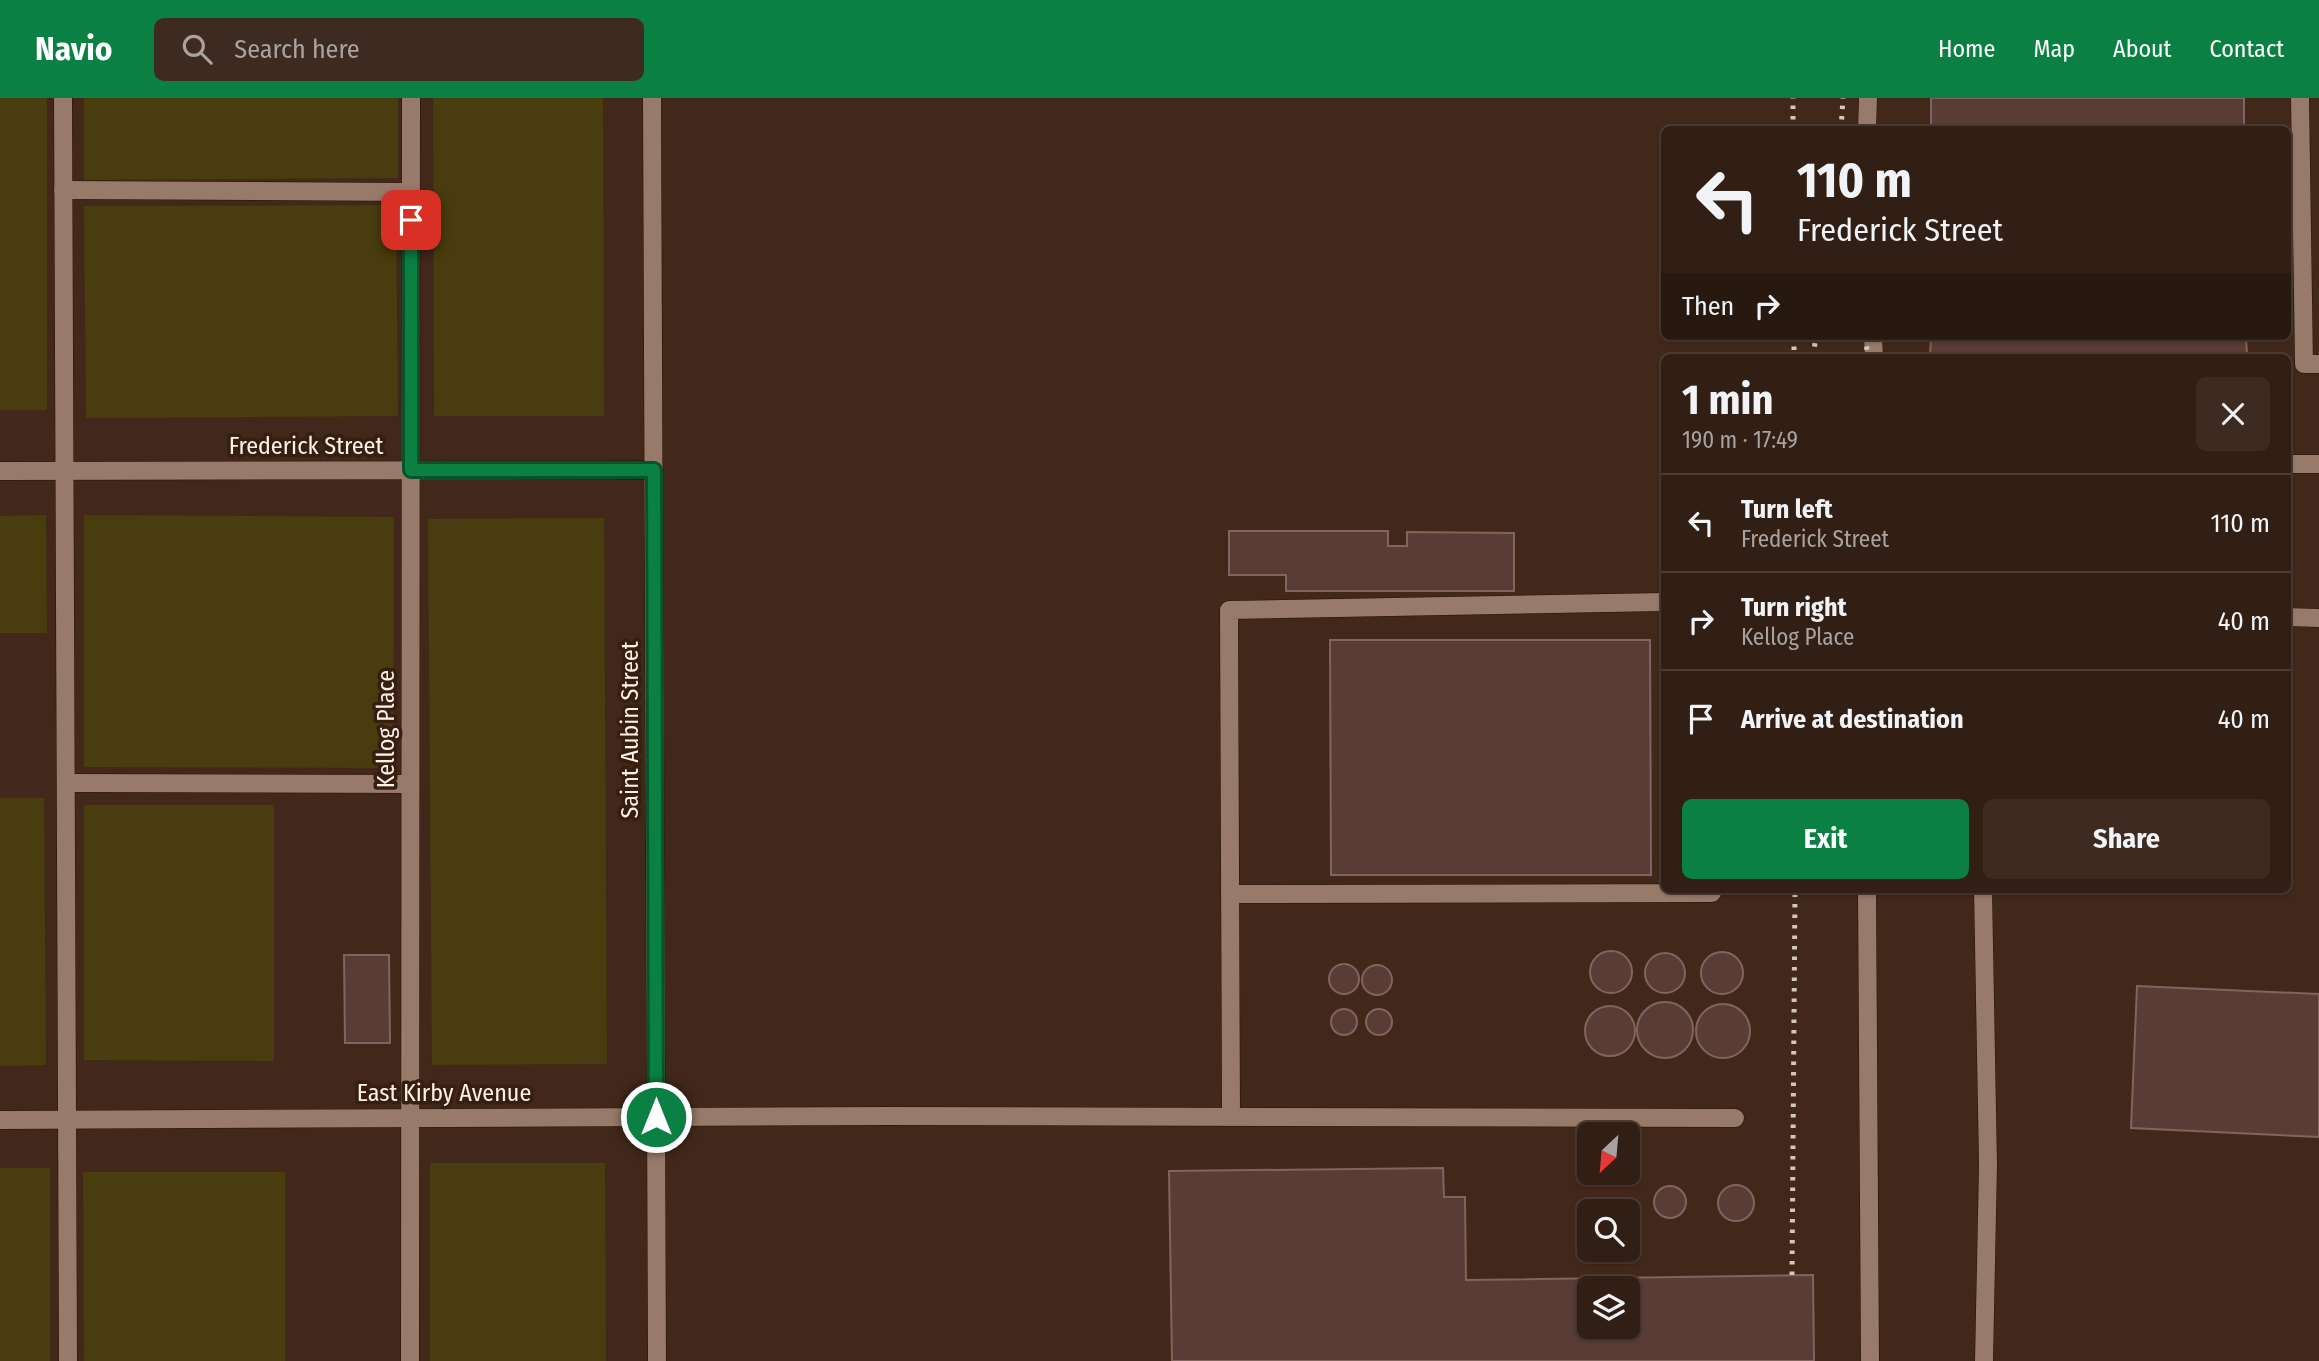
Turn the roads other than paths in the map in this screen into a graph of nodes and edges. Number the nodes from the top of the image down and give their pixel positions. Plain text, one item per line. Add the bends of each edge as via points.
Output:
1 (63, 98) edge
2 (411, 98) edge
3 (652, 98) edge
4 (1868, 98) edge
5 (2300, 98) edge
6 (1867, 126) edge
7 (63, 190) junction
8 (411, 192) junction
9 (2319, 364) edge
10 (2291, 464) edge
11 (2319, 464) edge
12 (411, 470) junction
13 (654, 470) junction
14 (0, 471) edge
15 (65, 471) junction
16 (1661, 602) edge
17 (2291, 617) edge
18 (2319, 618) edge
19 (66, 783) junction
20 (410, 784) junction
21 (1712, 893) edge
22 (1867, 893) edge
23 (1983, 893) edge
24 (1230, 894) junction
25 (1231, 1116) junction
26 (656, 1117) junction
27 (410, 1118) junction
28 (1735, 1118) dead end
29 (0, 1120) edge
30 (67, 1120) junction
31 (68, 1361) edge
32 (410, 1361) edge
33 (657, 1361) edge
34 (1870, 1361) edge
35 (1984, 1361) edge

1 - 7 street
2 - 8 street, Kellog Place
3 - 13 street, Saint Aubin Street
4 - 6 street
5 - 9 street via 2304,364
7 - 8 street
7 - 15 street
8 - 12 street, Kellog Place
10 - 11 street
12 - 13 street, Frederick Street
12 - 15 street, Frederick Street
12 - 20 street, Kellog Place
13 - 26 street, Saint Aubin Street
14 - 15 street, Frederick Street
15 - 19 street
16 - 24 street via 1229,610
17 - 18 street
19 - 20 street
19 - 30 street
20 - 27 street, Kellog Place
21 - 24 street
22 - 34 street
23 - 35 street via 1988,1165
24 - 25 street
25 - 26 street, East Kirby Avenue
25 - 28 street, East Kirby Avenue
26 - 27 street, East Kirby Avenue
26 - 33 street, Saint Aubin Street
27 - 30 street, East Kirby Avenue
27 - 32 street, Kellog Place
29 - 30 street, East Kirby Avenue
30 - 31 street

